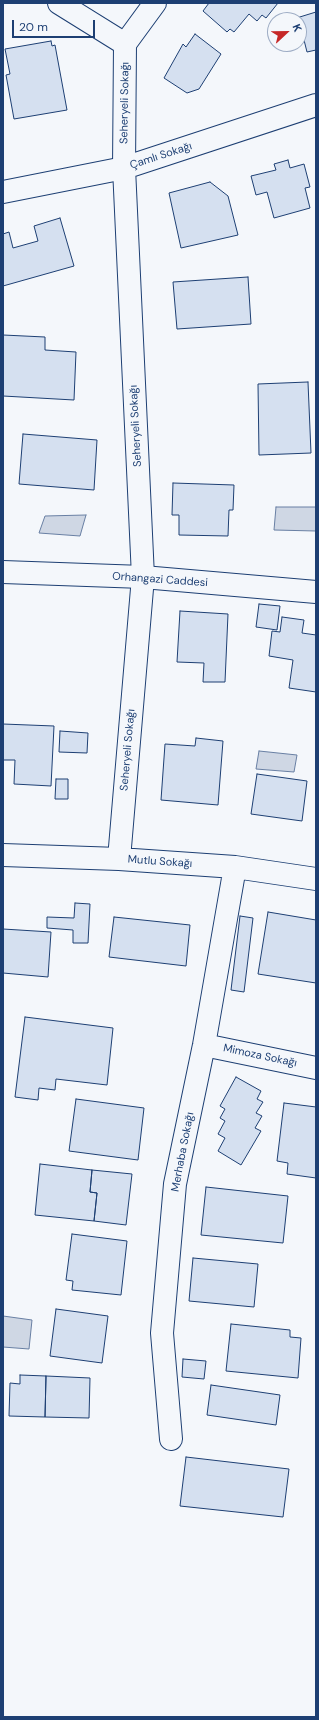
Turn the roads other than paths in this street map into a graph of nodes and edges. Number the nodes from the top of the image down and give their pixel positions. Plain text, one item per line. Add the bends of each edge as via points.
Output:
1 (59, 3) edge
2 (155, 3) edge
3 (125, 44) junction
4 (316, 105) edge
5 (124, 168) junction
6 (3, 192) edge
7 (3, 572) edge
8 (143, 577) junction
9 (316, 592) edge
10 (3, 855) edge
11 (119, 859) junction
12 (235, 867) junction
13 (316, 879) edge
14 (204, 1045) junction
15 (316, 1068) edge
16 (171, 1440) dead end

1 - 3 street
2 - 3 street
3 - 5 street, Seheryeli Sokağı
4 - 5 street, Çamlı Sokağı
5 - 6 street, Çamlı Sokağı
5 - 8 street, Seheryeli Sokağı
7 - 8 street, Orhangazi Caddesi
8 - 9 street, Orhangazi Caddesi
8 - 11 street, Seheryeli Sokağı
10 - 11 street, Mutlu Sokağı
11 - 12 street, Mutlu Sokağı
12 - 13 street, Mutlu Sokağı
12 - 14 street, Merhaba Sokağı
14 - 15 street, Mimoza Sokağı
14 - 16 street, Merhaba Sokağı via 175,1184 162,1333

